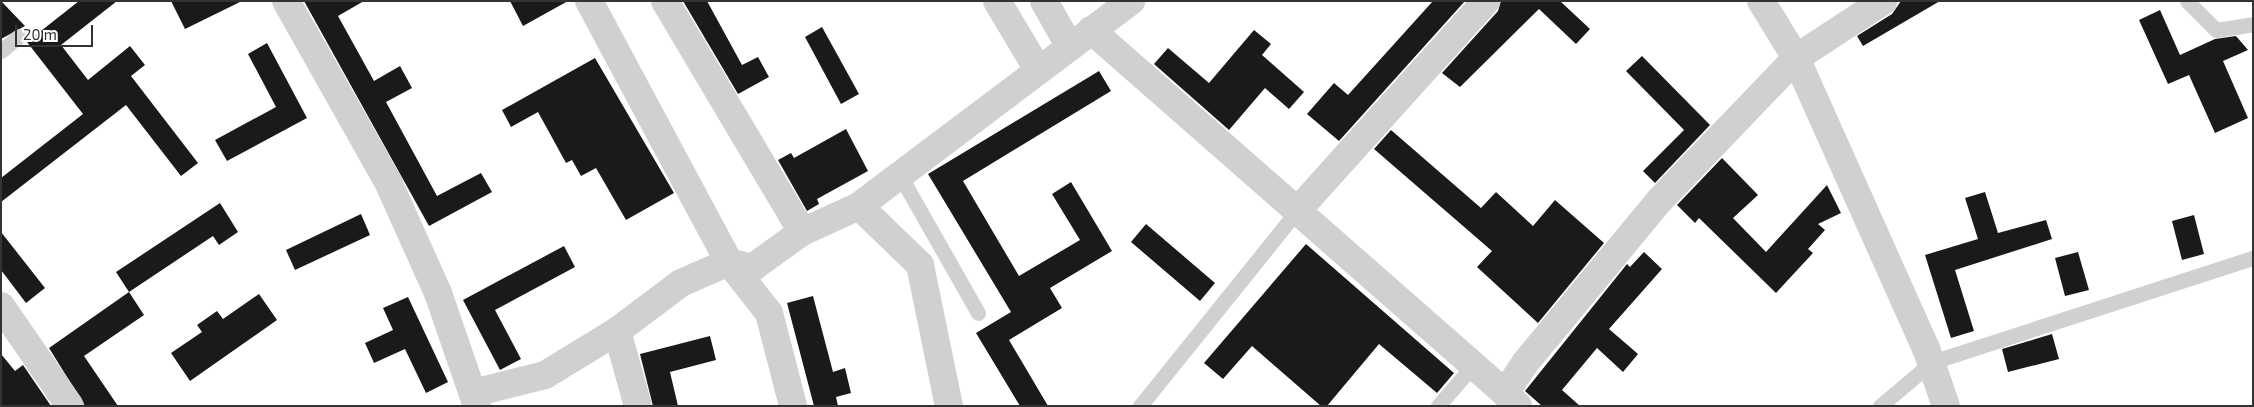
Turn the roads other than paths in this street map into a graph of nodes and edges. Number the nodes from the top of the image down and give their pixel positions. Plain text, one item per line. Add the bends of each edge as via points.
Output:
1 (286, 1) edge
2 (589, 1) edge
3 (665, 1) edge
4 (997, 1) edge
5 (1044, 1) edge
6 (1131, 1) edge
7 (1486, 1) edge
8 (1761, 1) edge
9 (1883, 1) edge
10 (2187, 1) edge
11 (2253, 24) edge
12 (1091, 30) junction
13 (19, 36) dead end
14 (1070, 47) junction
15 (1, 52) edge
16 (1796, 58) junction
17 (1037, 68) junction
18 (898, 172) junction
19 (859, 206) junction
20 (1297, 211) junction
21 (802, 232) junction
22 (2253, 258) edge
23 (729, 262) junction
24 (1, 306) edge
25 (978, 313) dead end
26 (617, 331) junction
27 (1932, 362) junction
28 (1475, 363) junction
29 (475, 399) edge
30 (1511, 400) edge
31 (70, 406) edge
32 (638, 406) edge
33 (793, 406) edge
34 (949, 406) edge
35 (1140, 406) edge
36 (1438, 406) edge
37 (1880, 406) edge
38 (1946, 406) edge

1 - 29 street via 389,184 438,293
2 - 23 street
3 - 21 street
4 - 17 street
5 - 14 street
6 - 12 street
7 - 20 street
8 - 16 street
9 - 16 street
10 - 11 lane via 2216,30
12 - 14 street
12 - 20 street
13 - 15 lane
14 - 17 street
16 - 27 street
16 - 30 street via 1660,200 1531,355
17 - 18 street
18 - 19 street
18 - 25 lane
19 - 21 street
19 - 34 street via 920,265
20 - 28 street
20 - 35 lane
21 - 23 street via 752,268
22 - 27 lane
23 - 26 street via 681,283
23 - 33 street via 769,313
24 - 31 street
26 - 29 street via 545,375
26 - 32 street
27 - 37 lane
27 - 38 street
28 - 30 street
28 - 36 lane

